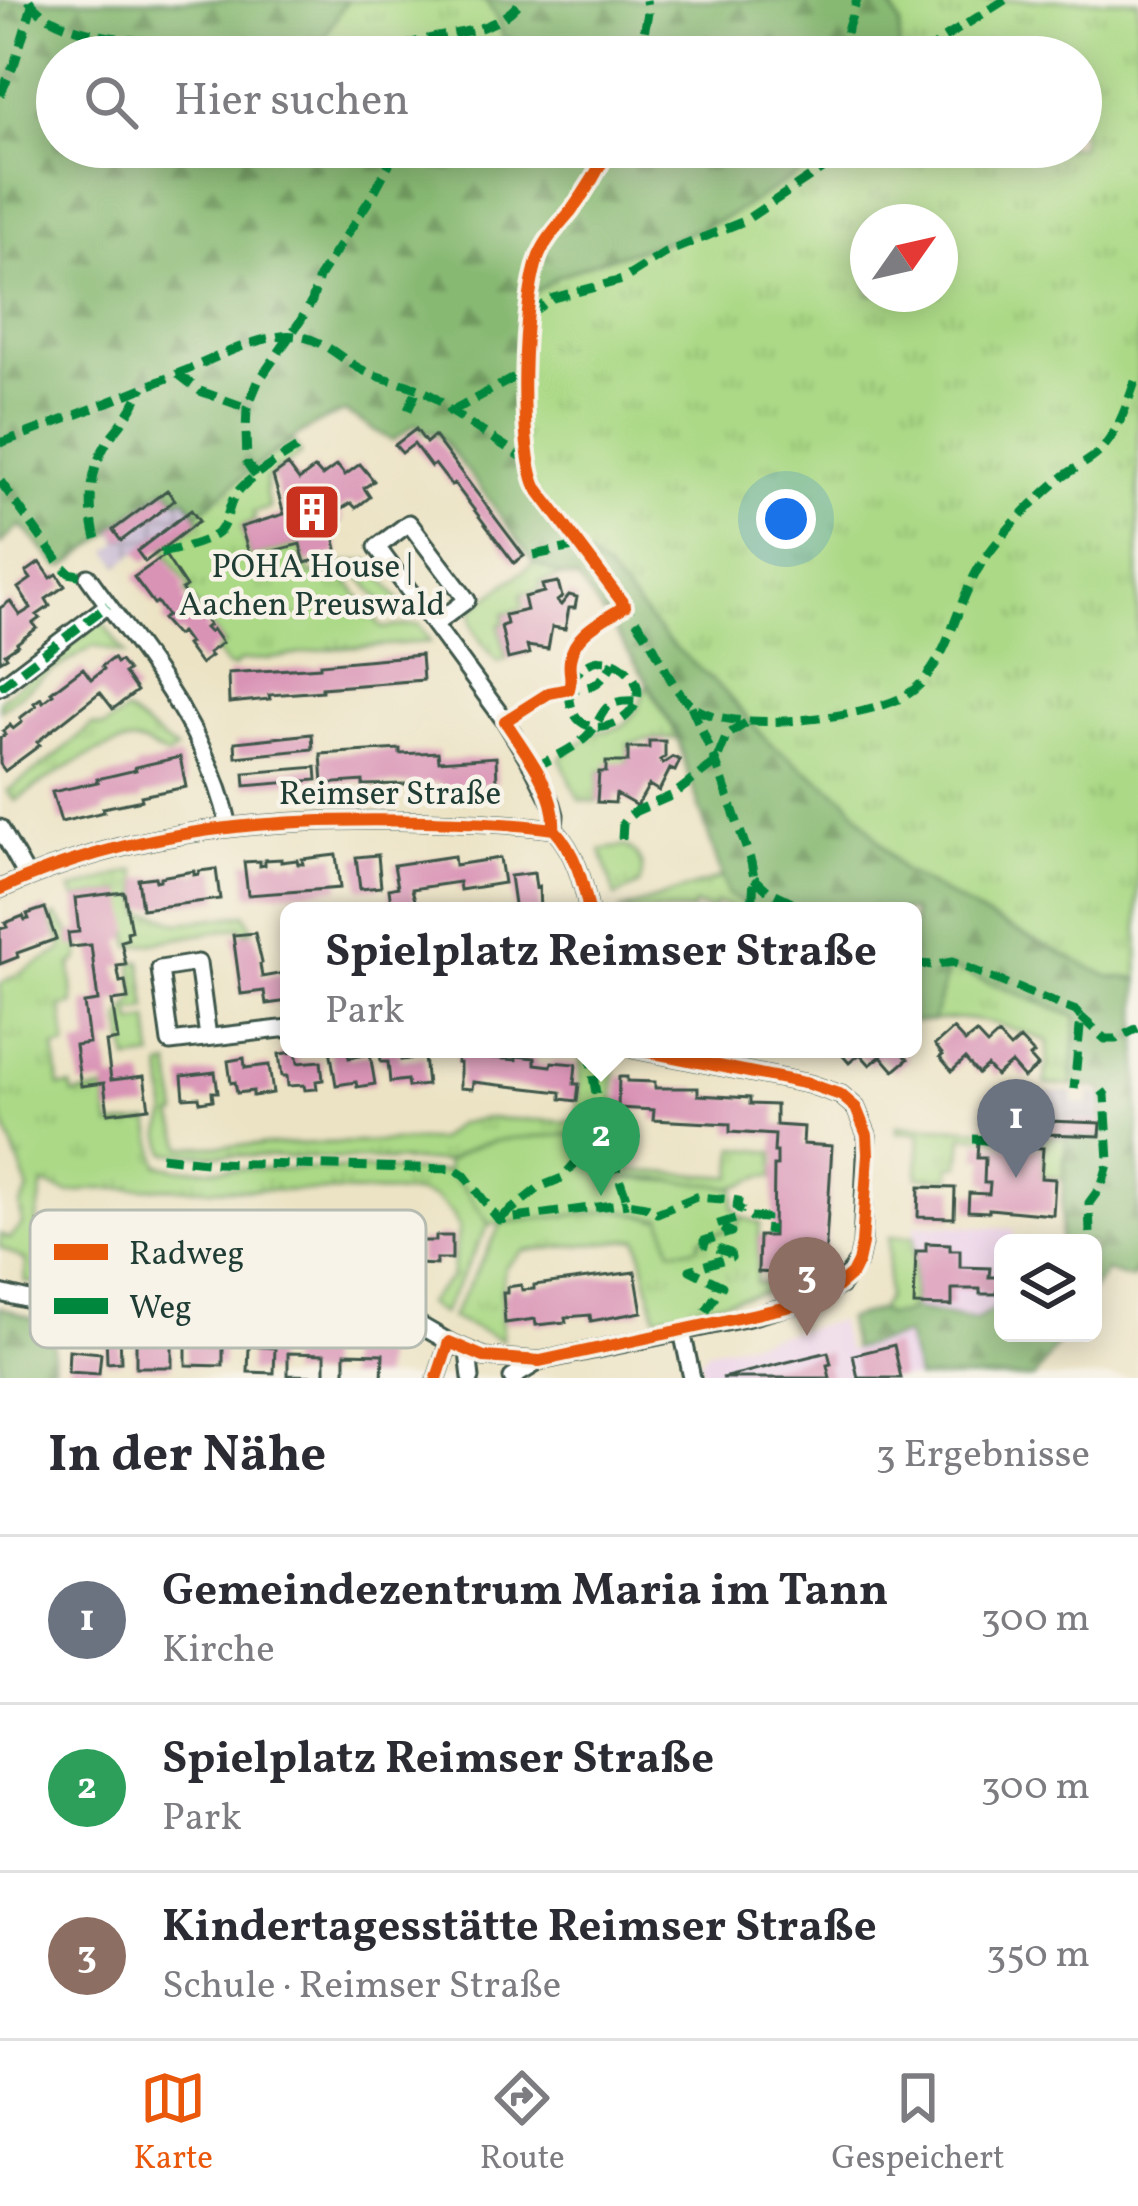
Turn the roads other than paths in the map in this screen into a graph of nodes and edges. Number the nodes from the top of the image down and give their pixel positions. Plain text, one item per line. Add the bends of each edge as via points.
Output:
1 (88, 577) dead end
2 (108, 605) junction
3 (435, 624) junction
4 (0, 687) edge
5 (229, 826) junction
6 (0, 828) edge
7 (554, 829) junction
8 (28, 876) junction
9 (0, 889) edge
10 (587, 902) edge
11 (280, 1029) edge
12 (208, 1037) junction
13 (678, 1058) edge
14 (0, 1293) edge
15 (30, 1300) edge
16 (426, 1329) edge
17 (682, 1331) junction
18 (449, 1342) junction
19 (468, 1352) junction
20 (540, 1361) junction
21 (437, 1378) edge
22 (471, 1378) edge
23 (512, 1378) edge
24 (692, 1378) edge

1 - 2 street
2 - 4 street
2 - 5 street via 198,737
3 - 3 street via 377,547 409,524 466,600
3 - 7 street via 534,768
5 - 7 street, Reimser Straße via 344,819
5 - 8 street, Reimser Straße
6 - 8 street
7 - 10 street
8 - 9 street, Reimser Straße
11 - 12 street
12 - 12 street via 170,1042 160,969 198,963
13 - 17 street via 828,1089 856,1108 867,1135 862,1244 841,1286
14 - 15 street
16 - 18 street
17 - 20 street
17 - 24 street
18 - 19 street
18 - 21 street
19 - 20 street
19 - 22 street
20 - 23 street

